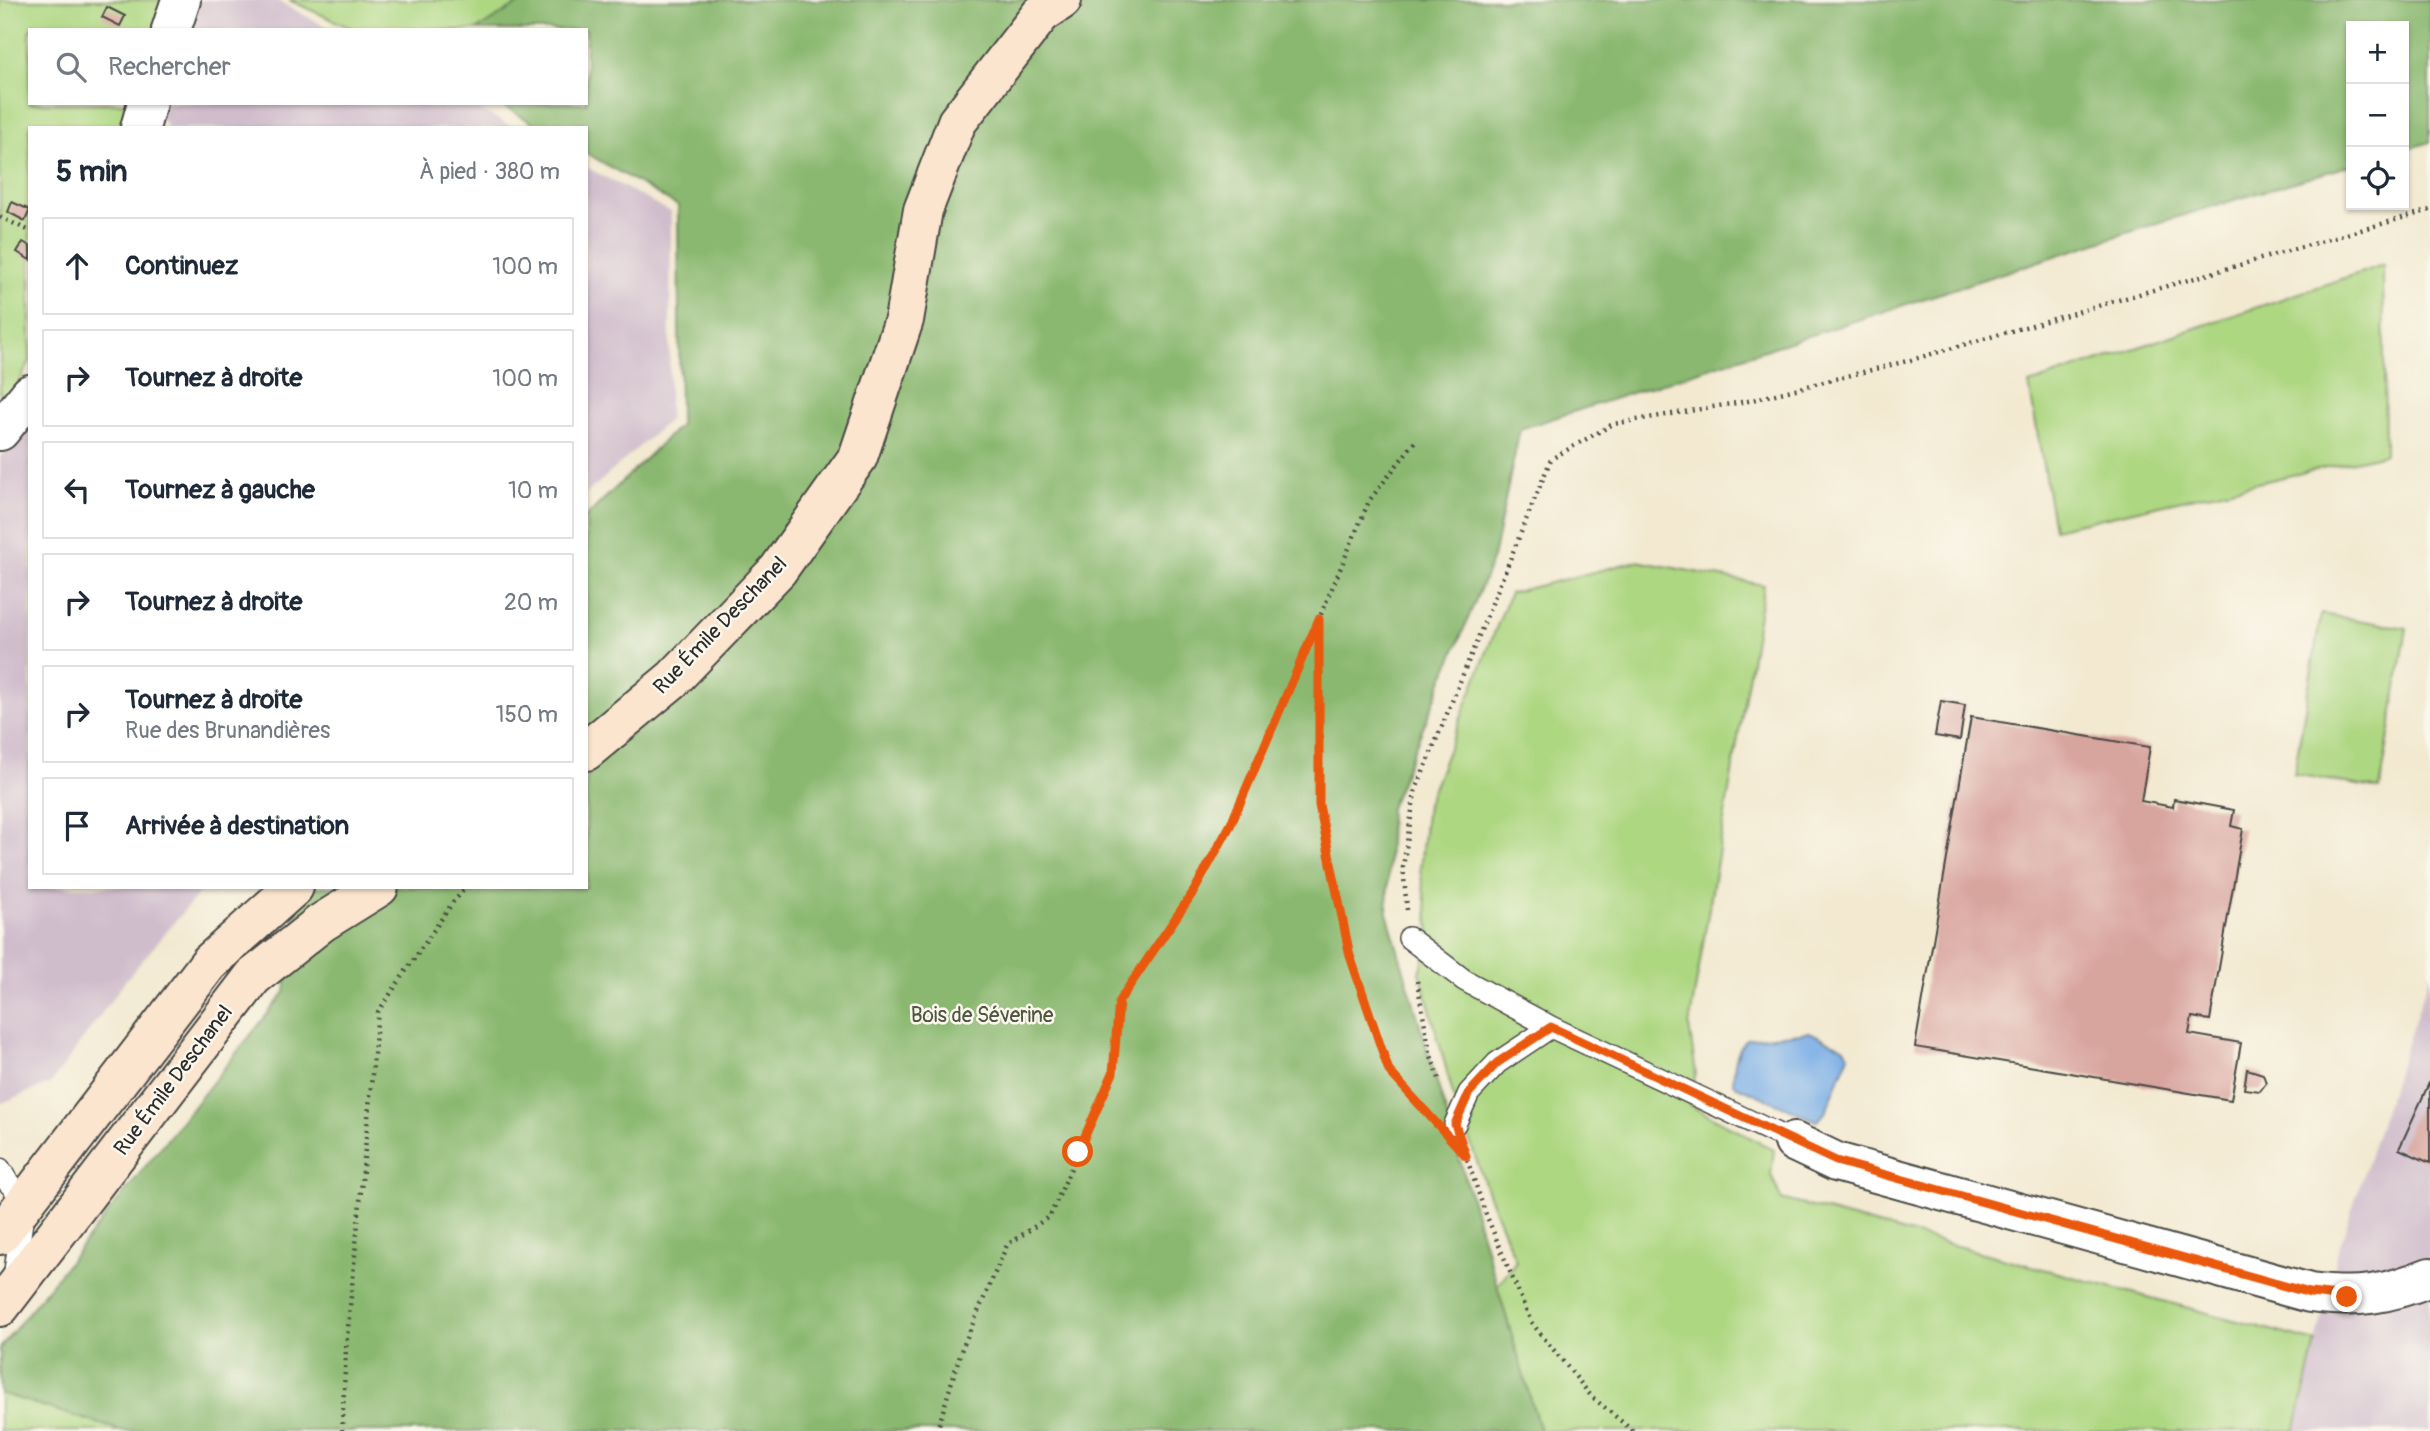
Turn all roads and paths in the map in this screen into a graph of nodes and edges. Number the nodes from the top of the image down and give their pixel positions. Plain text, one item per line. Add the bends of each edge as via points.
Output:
1 (181, 0) edge
2 (1062, 0) edge
3 (172, 28) edge
4 (147, 105) edge
5 (140, 126) edge
6 (2430, 210) edge
7 (0, 217) edge
8 (28, 231) edge
9 (28, 396) edge
10 (0, 431) edge
11 (1417, 439) dead end
12 (1319, 619) junction
13 (588, 749) edge
14 (292, 889) edge
15 (376, 889) edge
16 (465, 889) edge
17 (1409, 938) junction
18 (1551, 1027) junction
19 (1432, 1118) dead end
20 (1455, 1124) junction
21 (1794, 1142) joint
22 (1457, 1147) dead end
23 (1466, 1156) junction
24 (0, 1169) edge
25 (59, 1193) junction
26 (0, 1235) edge
27 (2430, 1277) edge
28 (6, 1299) edge
29 (342, 1431) edge
30 (937, 1431) edge
31 (1633, 1431) edge

1 - 3 street
2 - 13 main road, Rue Émile Deschanel via 1041,14 957,122 923,210 904,320 858,457 778,570 673,680
4 - 5 street
6 - 17 path via 1911,360 1748,401 1613,424 1551,459 1415,792 1403,867
7 - 8 path
9 - 10 street
11 - 12 path via 1369,501
12 - 19 path via 1319,805 1350,956 1389,1071
12 - 30 path via 1231,824 1194,891 1119,1001 1113,1073 1050,1216 1007,1245 961,1351
14 - 25 main road, Rue Émile Deschanel via 209,962
15 - 25 main road, Rue Émile Deschanel via 321,923 253,977
16 - 29 path via 378,1012
17 - 18 lane via 1464,980
17 - 20 path via 1430,1053
18 - 20 lane via 1497,1063 1469,1093
18 - 21 lane
20 - 23 path
21 - 27 street via 1836,1161 2310,1293 2347,1297 2391,1292
22 - 23 path
23 - 31 path via 1531,1322 1592,1397
24 - 25 lane via 7,1181
25 - 26 main road, Rue Émile Deschanel
25 - 28 main road, Rue Émile Deschanel
25 - 28 lane

